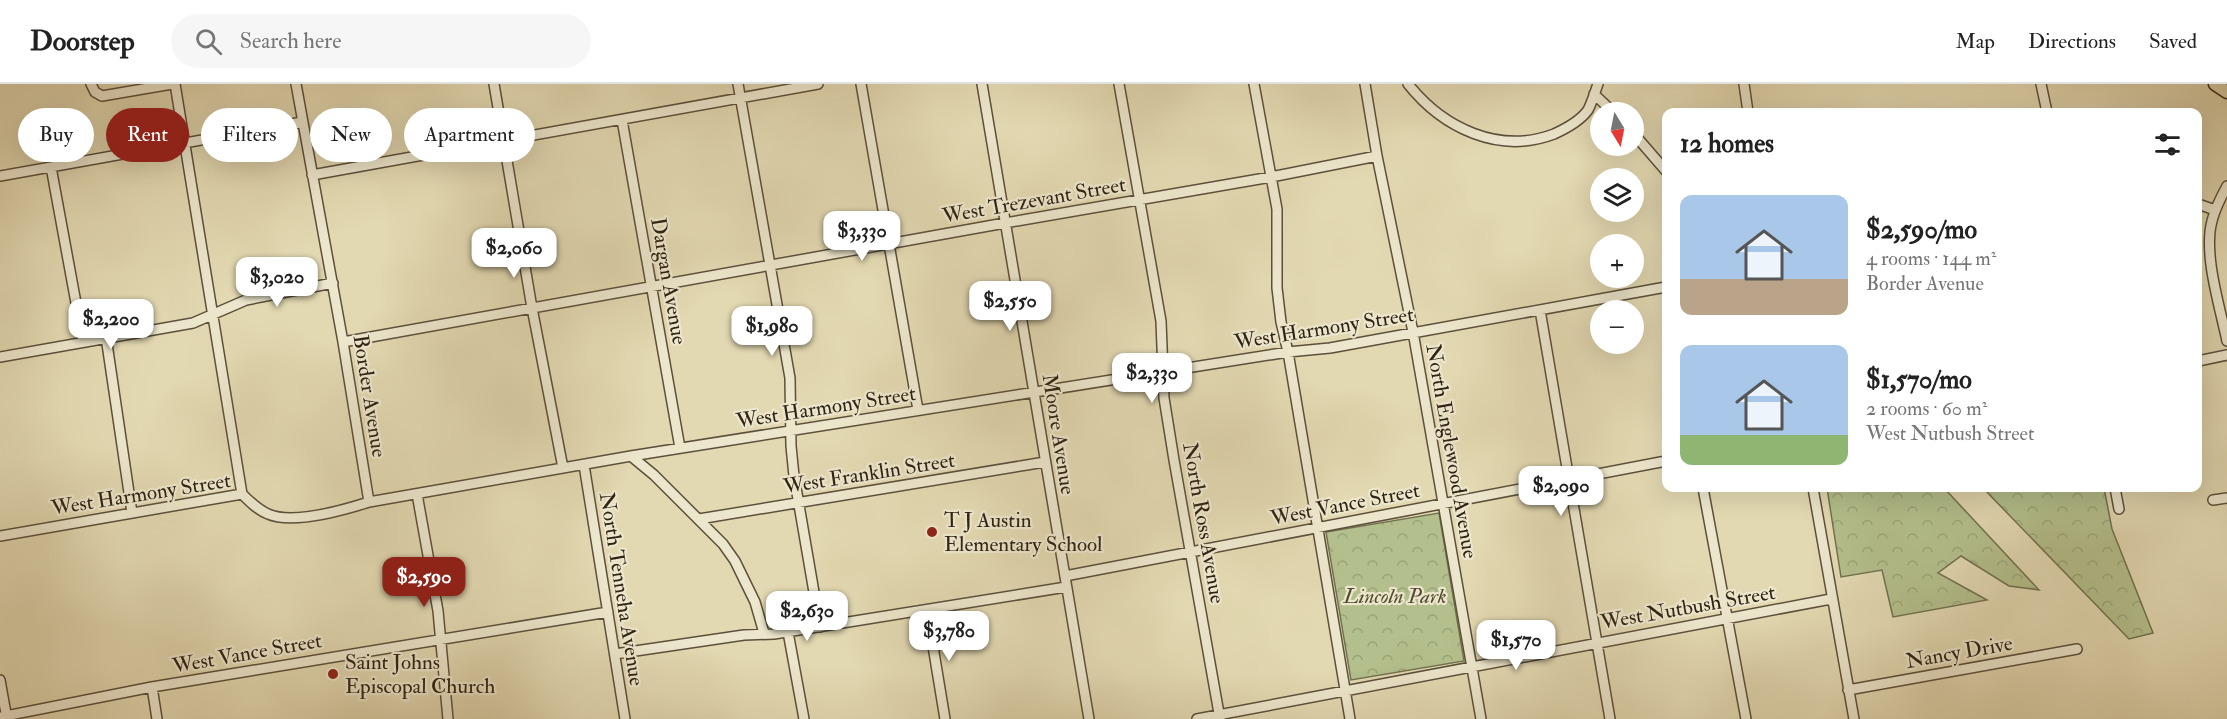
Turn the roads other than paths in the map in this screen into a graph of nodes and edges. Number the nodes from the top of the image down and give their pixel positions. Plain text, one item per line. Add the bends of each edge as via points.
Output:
1 (174, 84) edge
2 (296, 84) edge
3 (494, 84) edge
4 (738, 84) edge
5 (818, 84) edge
6 (861, 84) edge
7 (982, 84) edge
8 (1119, 84) edge
9 (1254, 84) edge
10 (1365, 84) edge
11 (1408, 84) edge
12 (1598, 84) edge
13 (1744, 84) edge
14 (2041, 84) edge
15 (2215, 84) edge
16 (93, 88) edge
17 (2227, 92) edge
18 (1594, 94) junction
19 (741, 99) junction
20 (1602, 102) edge
21 (178, 108) edge
22 (498, 108) edge
23 (1748, 108) edge
24 (2045, 108) edge
25 (622, 120) junction
26 (303, 122) junction
27 (535, 136) edge
28 (189, 143) edge
29 (1644, 146) edge
30 (1377, 156) junction
31 (106, 158) edge
32 (404, 159) edge
33 (188, 162) edge
34 (507, 162) edge
35 (1662, 166) edge
36 (51, 167) junction
37 (312, 175) junction
38 (0, 176) edge
39 (1271, 177) junction
40 (2227, 186) edge
41 (1139, 200) junction
42 (2202, 205) edge
43 (2215, 210) junction
44 (1005, 222) junction
45 (888, 244) junction
46 (771, 265) junction
47 (333, 283) junction
48 (652, 285) junction
49 (1662, 288) edge
50 (532, 308) junction
51 (1540, 310) junction
52 (213, 315) junction
53 (1413, 332) junction
54 (106, 338) junction
55 (83, 341) junction
56 (2227, 341) edge
57 (343, 342) junction
58 (1288, 352) junction
59 (2227, 355) edge
60 (0, 357) edge
61 (2202, 360) edge
62 (1163, 373) junction
63 (1035, 394) junction
64 (918, 411) junction
65 (792, 431) junction
66 (680, 448) junction
67 (631, 456) junction
68 (1045, 462) junction
69 (1662, 462) edge
70 (584, 465) junction
71 (563, 468) junction
72 (1568, 480) junction
73 (1704, 492) edge
74 (1814, 492) edge
75 (2116, 492) edge
76 (242, 494) junction
77 (417, 494) junction
78 (2227, 498) edge
79 (2213, 500) dead end
80 (369, 502) junction
81 (798, 502) junction
82 (1443, 504) junction
83 (2119, 509) dead end
84 (132, 513) junction
85 (699, 519) junction
86 (1317, 528) junction
87 (0, 536) edge
88 (1191, 551) junction
89 (1065, 576) junction
90 (1066, 587) junction
91 (1831, 599) junction
92 (927, 610) junction
93 (608, 612) junction
94 (1728, 618) junction
95 (820, 627) junction
96 (788, 632) junction
97 (764, 633) junction
98 (441, 638) junction
99 (1597, 642) junction
100 (2077, 649) dead end
101 (615, 654) junction
102 (1472, 666) junction
103 (0, 681) edge
104 (152, 687) junction
105 (1848, 690) junction
106 (1344, 691) junction
107 (4, 717) edge
108 (1219, 717) edge
109 (157, 719) edge
110 (448, 719) edge
111 (626, 719) edge
112 (804, 719) edge
113 (945, 719) edge
114 (1089, 719) edge
115 (1197, 719) edge
116 (1350, 719) edge
117 (1481, 719) edge
118 (1610, 719) edge
119 (1746, 719) edge
120 (1854, 719) edge

1 - 16 street via 102,96
1 - 21 street
2 - 26 street, Border Avenue
3 - 22 street
4 - 19 street
5 - 19 street
6 - 45 street
7 - 44 street, Moore Avenue
8 - 41 street, North Ross Avenue
9 - 39 street
10 - 30 street, North Englewood Avenue
11 - 18 street via 1449,122 1486,138 1509,142 1559,132 1587,111
12 - 18 street
13 - 23 street
14 - 24 street
15 - 17 main road
18 - 20 street
19 - 25 street
19 - 46 street
25 - 27 street
25 - 48 street, Dargan Avenue
26 - 28 street
26 - 37 street, Border Avenue
29 - 35 street
30 - 39 street, West Trezevant Street
30 - 53 street, North Englewood Avenue
31 - 36 street
32 - 37 street
33 - 52 street
34 - 50 street
36 - 38 street
36 - 55 street
37 - 47 street, Border Avenue
39 - 41 street, West Trezevant Street
39 - 58 street via 1276,209 1277,288
40 - 43 street
41 - 44 street, West Trezevant Street
41 - 62 street, North Ross Avenue via 1161,321
42 - 43 street
43 - 56 street via 2210,254
44 - 45 street, West Trezevant Street
44 - 63 street, Moore Avenue
45 - 46 street, West Trezevant Street
45 - 64 street
46 - 48 street, West Trezevant Street
46 - 65 street via 790,378
47 - 52 street via 246,300
47 - 57 street, Border Avenue
48 - 50 street, West Trezevant Street
48 - 66 street, Dargan Avenue
49 - 51 street, West Harmony Street
50 - 57 street, West Trezevant Street
50 - 71 street
51 - 53 street, West Harmony Street
51 - 72 street
52 - 54 street via 193,323
52 - 76 street
53 - 58 street, West Harmony Street
53 - 82 street, North Englewood Avenue
54 - 55 street
54 - 84 street
55 - 60 street
57 - 80 street, Border Avenue
58 - 62 street, West Harmony Street
58 - 86 street
59 - 61 street
62 - 63 street, West Harmony Street
62 - 88 street, North Ross Avenue
63 - 64 street, West Harmony Street
63 - 68 street, Moore Avenue
64 - 65 street, West Harmony Street
65 - 66 street, West Harmony Street
65 - 81 street
66 - 67 street, West Harmony Street
67 - 70 street, West Harmony Street
67 - 85 street
68 - 81 street, West Franklin Street
68 - 89 street, Moore Avenue
69 - 72 street, West Vance Street
70 - 71 street, West Harmony Street
70 - 93 street, North Tenneha Avenue
71 - 77 street, West Harmony Street
72 - 82 street, West Vance Street
72 - 99 street
73 - 94 street
74 - 91 street
75 - 83 street
76 - 80 street, West Harmony Street via 270,515 285,518
76 - 84 street, West Harmony Street
77 - 80 street, West Harmony Street
77 - 98 street
78 - 79 street
81 - 85 street, West Franklin Street
81 - 95 street
82 - 86 street, West Vance Street
82 - 102 street, North Englewood Avenue
84 - 87 street, West Harmony Street
85 - 97 street via 735,561 755,602
86 - 88 street, West Vance Street
86 - 106 street
88 - 89 street, West Vance Street
88 - 108 street, North Ross Avenue
89 - 90 street, Moore Avenue
90 - 92 street
90 - 114 street, Moore Avenue
91 - 94 street, West Nutbush Street
91 - 105 street
92 - 95 street
92 - 113 street
93 - 98 street, West Vance Street
93 - 101 street, North Tenneha Avenue
94 - 99 street, West Nutbush Street
94 - 119 street
95 - 96 street
96 - 97 street
96 - 112 street
97 - 101 street
98 - 104 street, West Vance Street
98 - 110 street
99 - 102 street, West Nutbush Street
99 - 118 street
100 - 105 street, Nancy Drive
101 - 111 street, North Tenneha Avenue
102 - 106 street, West Nutbush Street
102 - 117 street, North Englewood Avenue
103 - 107 street
104 - 107 street, West Vance Street
104 - 109 street
105 - 120 street
106 - 108 street, West Nutbush Street
106 - 116 street
108 - 115 street, West Nutbush Street

